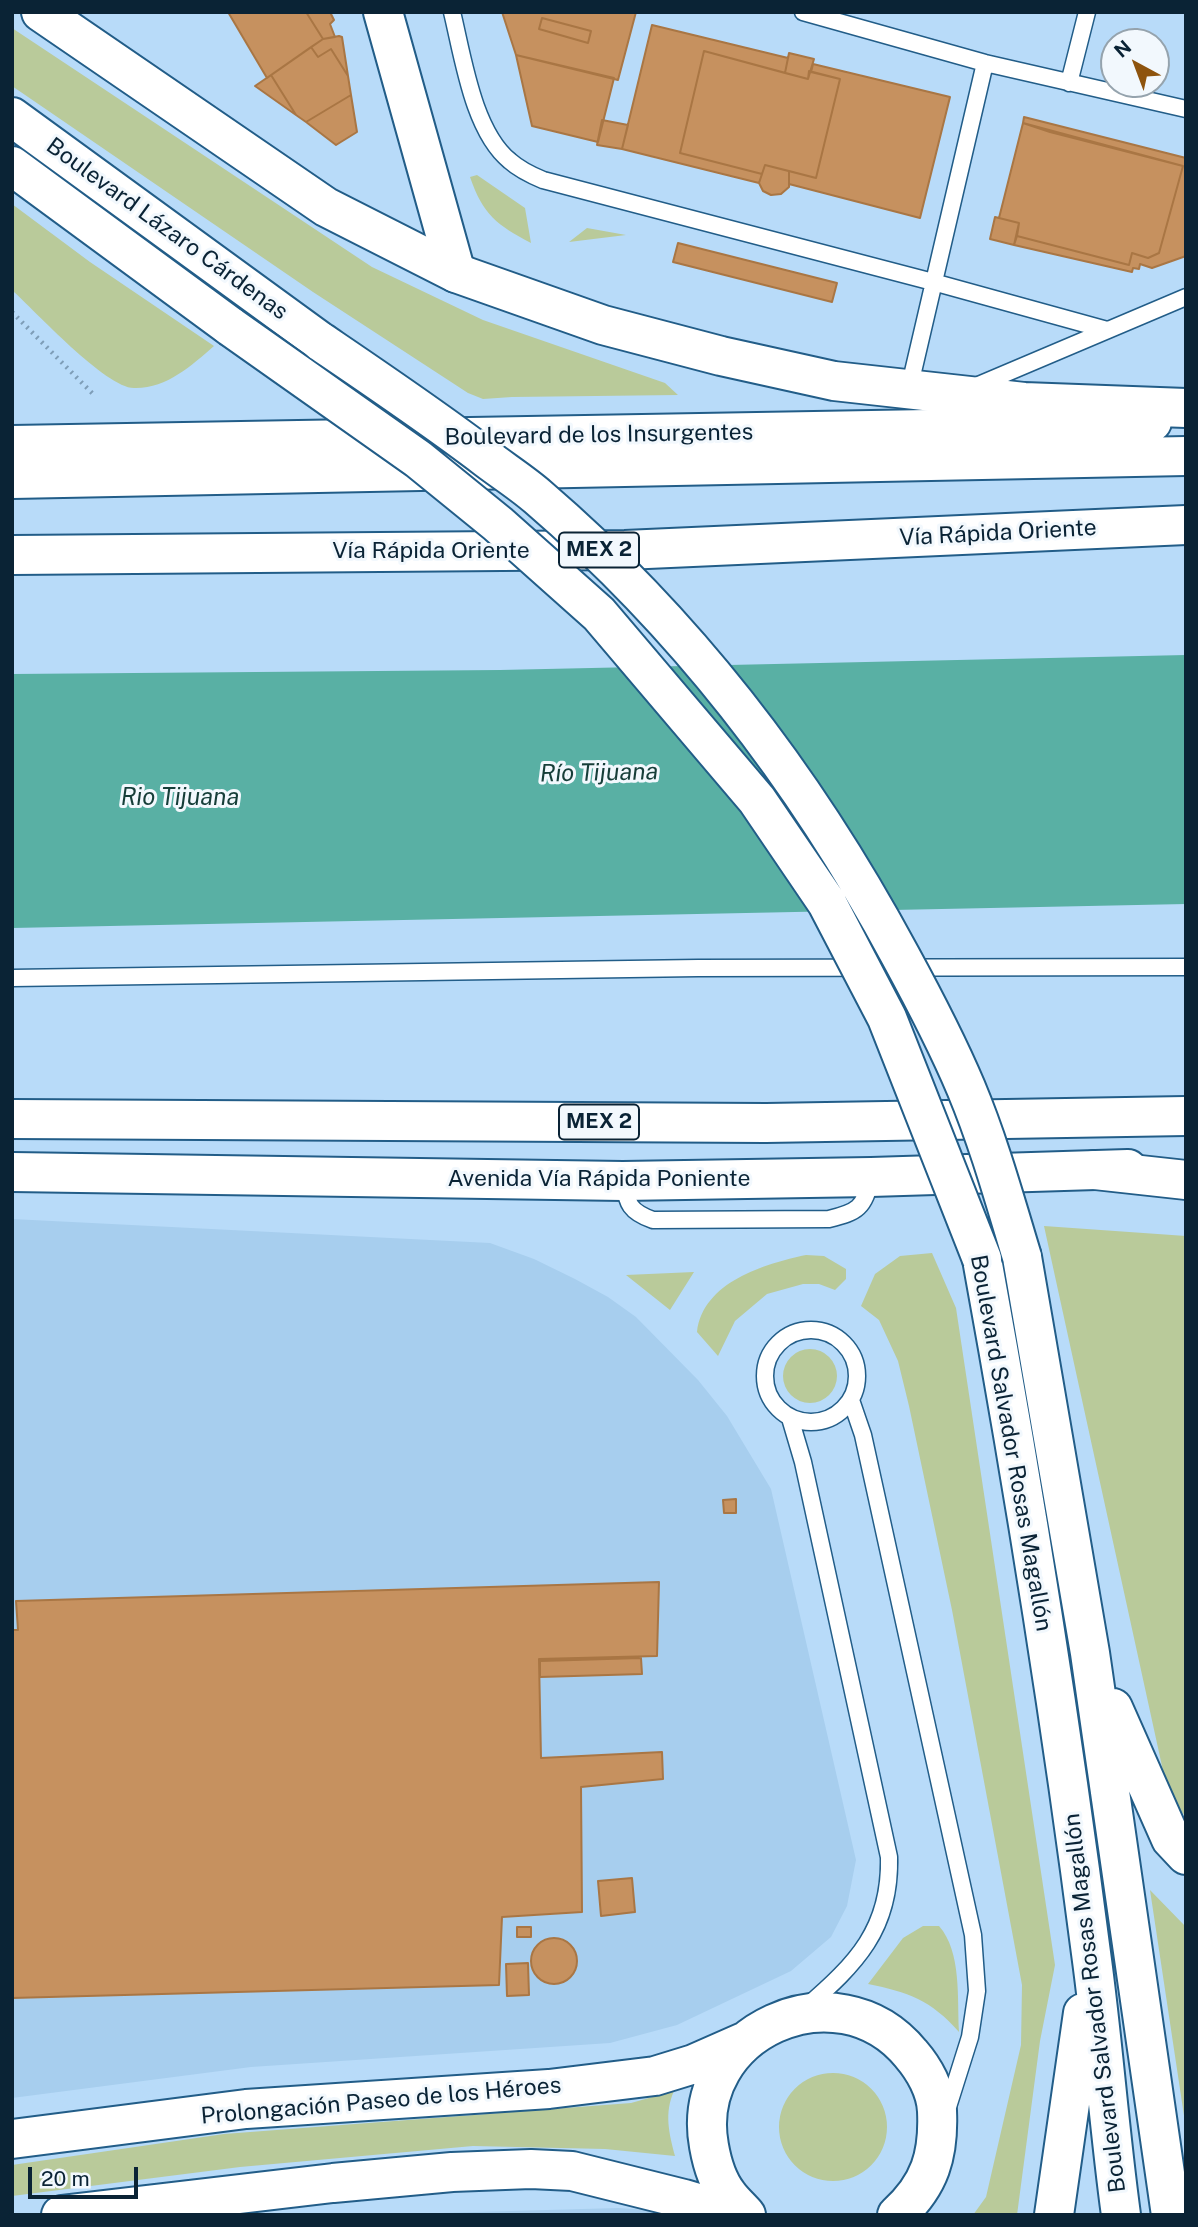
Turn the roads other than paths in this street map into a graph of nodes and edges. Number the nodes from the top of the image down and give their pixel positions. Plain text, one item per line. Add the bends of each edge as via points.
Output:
1 (41, 12) edge
2 (383, 12) edge
3 (452, 12) edge
4 (803, 12) edge
5 (1087, 12) edge
6 (985, 63) junction
7 (1069, 82) junction
8 (1186, 109) edge
9 (12, 117) edge
10 (12, 166) edge
11 (456, 273) junction
12 (933, 282) junction
13 (1186, 298) edge
14 (231, 327) joint
15 (1107, 330) junction
16 (321, 342) joint
17 (909, 389) junction
18 (957, 394) junction
19 (1186, 408) edge
20 (1186, 421) edge
21 (12, 445) edge
22 (1186, 456) edge
23 (12, 478) edge
24 (1186, 525) edge
25 (12, 555) edge
26 (1186, 967) edge
27 (12, 978) edge
28 (1186, 1116) edge
29 (12, 1119) edge
30 (1186, 1168) edge
31 (1094, 1170) junction
32 (12, 1172) edge
33 (1186, 1180) edge
34 (851, 1400) junction
35 (790, 1418) junction
36 (1090, 1653) junction
37 (1186, 1855) edge
38 (1092, 1955) junction
39 (797, 2014) junction
40 (744, 2042) junction
41 (12, 2139) edge
42 (938, 2139) junction
43 (61, 2215) edge
44 (738, 2215) edge
45 (746, 2215) edge
46 (897, 2215) edge
47 (1054, 2215) edge
48 (1122, 2215) edge
49 (1171, 2215) edge

1 - 11 main road via 326,206
2 - 11 main road
3 - 12 lane via 478,113 508,160 527,173
4 - 6 lane
5 - 7 lane
6 - 7 lane
6 - 12 lane
7 - 8 lane
9 - 16 main road, Boulevard Lázaro Cárdenas
10 - 14 main road, Boulevard Lázaro Cárdenas
11 - 17 main road via 603,325 721,356 834,381
12 - 15 lane
12 - 17 lane
13 - 15 lane
14 - 38 main road, Boulevard Salvador Rosas Magallón, bridge via 418,459 600,614 758,800 827,903 887,1018 982,1259 1017,1451
15 - 18 lane
16 - 36 main road, Boulevard Salvador Rosas Magallón, bridge via 537,496 631,583 728,691 864,887 966,1089 1022,1257
17 - 18 main road
18 - 19 main road via 1024,402
20 - 21 main road, Boulevard de los Insurgentes
22 - 23 main road, Boulevard de los Insurgentes
24 - 25 main road, Vía Rápida Oriente / MEX 2 via 625,550
26 - 27 lane via 698,968
28 - 29 main road, MEX 2 via 766,1123
30 - 31 main road, Avenida Vía Rápida Poniente
31 - 32 main road, Avenida Vía Rápida Poniente via 623,1181
31 - 33 main road
34 - 35 lane via 844,1410 824,1421
34 - 35 lane via 858,1372 846,1345 820,1331 791,1334 779,1342 765,1368 769,1398
34 - 42 lane via 863,1435 973,1935 977,1991 970,2037
35 - 39 lane via 889,1857 890,1881 884,1906 862,1950 843,1975
36 - 37 main road via 1142,1778 1171,1839
36 - 49 main road, Boulevard Salvador Rosas Magallón
38 - 47 main road
38 - 48 main road, Boulevard Salvador Rosas Magallón
39 - 40 main road via 769,2024
39 - 42 main road via 834,2011 869,2021 900,2041 923,2069 936,2103
40 - 41 main road, Prolongación Paseo de los Héroes via 655,2076 549,2089 246,2109
40 - 45 main road via 723,2067 710,2098 706,2131 712,2164 727,2194
42 - 46 main road via 930,2172 913,2200
43 - 44 main road via 333,2183 531,2169 572,2171

